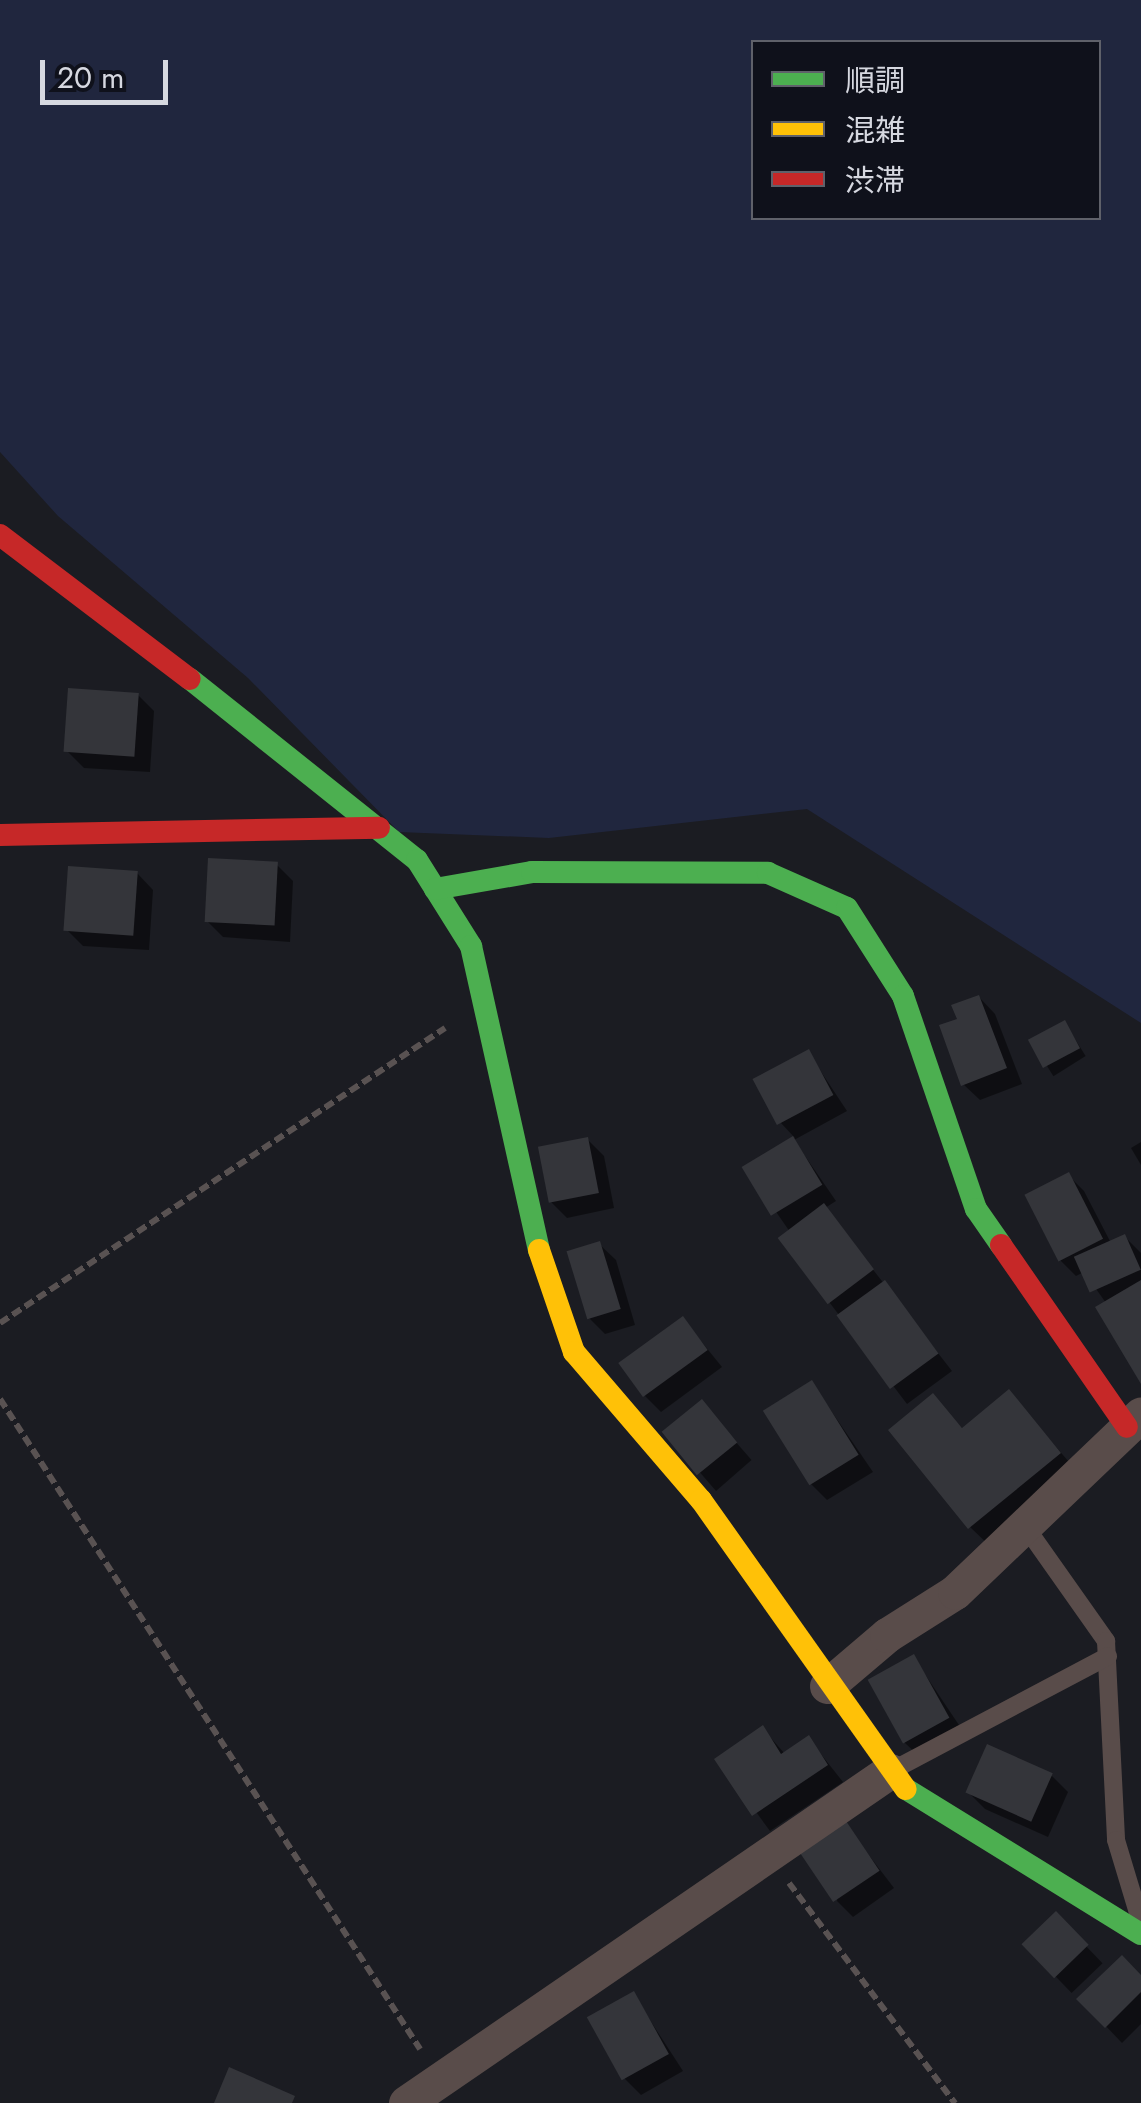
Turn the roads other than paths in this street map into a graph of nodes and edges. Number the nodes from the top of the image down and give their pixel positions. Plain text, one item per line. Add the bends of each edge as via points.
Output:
1 (0, 535) edge
2 (378, 828) junction
3 (0, 835) edge
4 (435, 890) junction
5 (1134, 1421) edge
6 (1025, 1526) junction
7 (1108, 1656) junction
8 (827, 1686) junction
9 (890, 1771) junction
10 (1141, 1924) edge
11 (1141, 1934) edge
12 (406, 2103) edge

1 - 2 street
2 - 3 street
2 - 4 street via 417,860
4 - 5 street via 532,872 768,872 847,908 903,996 976,1209
4 - 8 street via 471,946 535,1238 574,1352 701,1500
5 - 6 street
6 - 7 lane via 1106,1640
6 - 8 street via 955,1592 887,1635
7 - 9 lane
7 - 10 lane via 1116,1840
8 - 9 street
9 - 11 street via 902,1788
9 - 12 street

